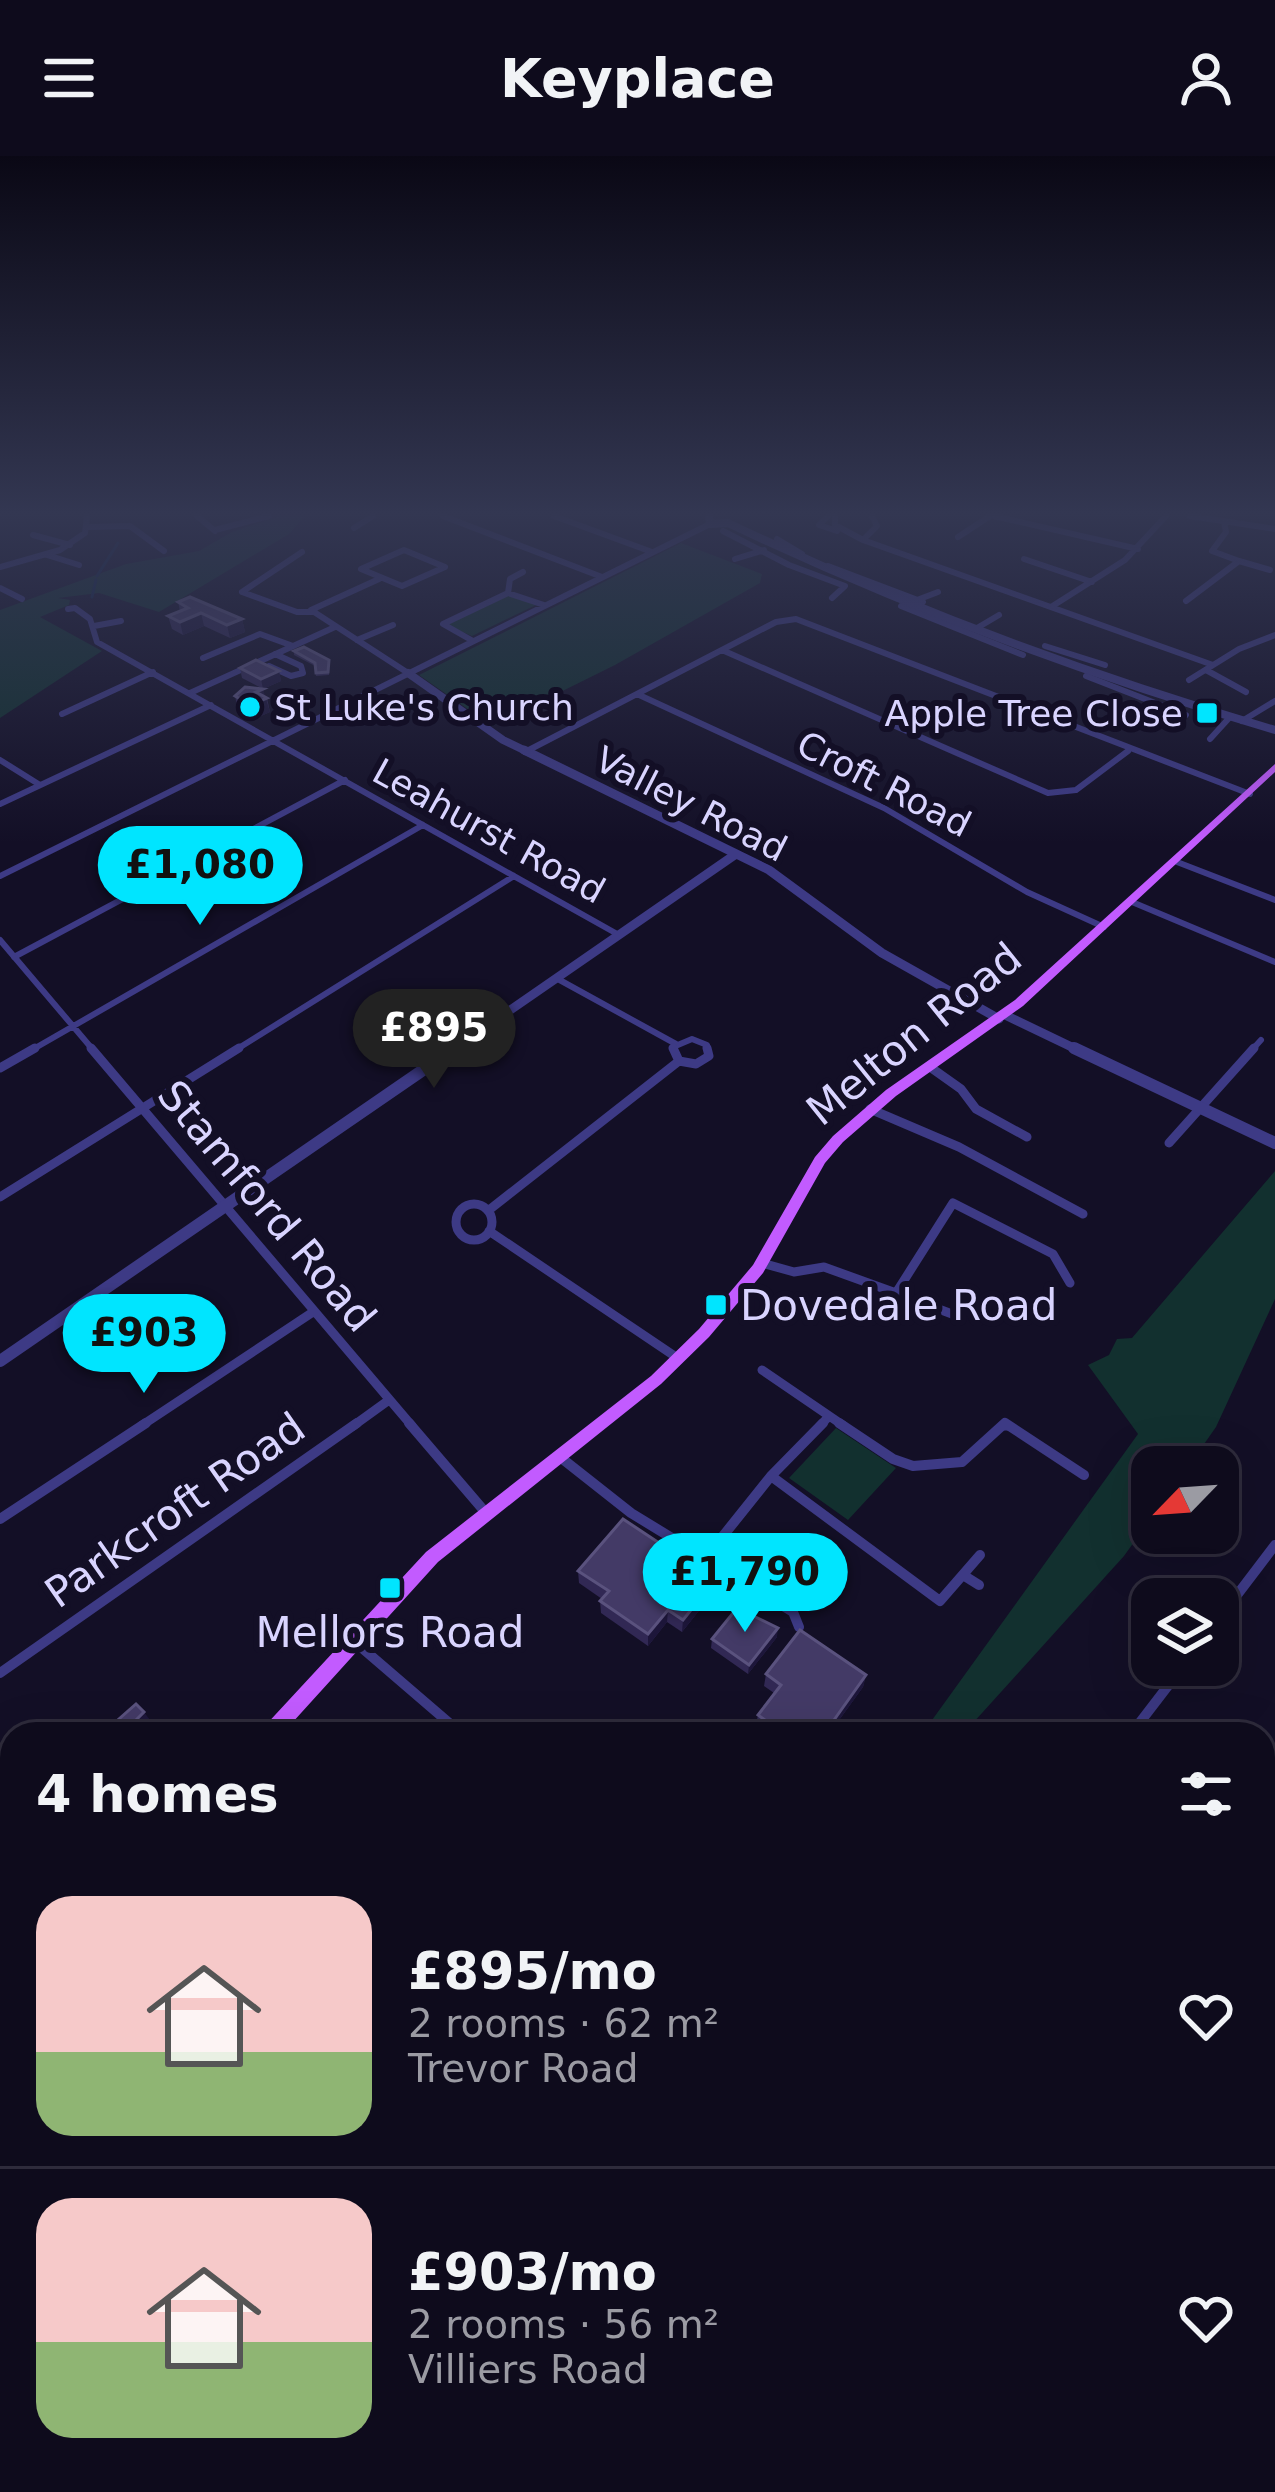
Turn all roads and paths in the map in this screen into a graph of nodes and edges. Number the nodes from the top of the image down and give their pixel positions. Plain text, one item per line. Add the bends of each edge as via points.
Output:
1 (112, 625) edge
2 (393, 625) dead end
3 (445, 625) edge
4 (505, 625) edge
5 (770, 625) edge
6 (815, 625) edge
7 (948, 625) edge
8 (969, 625) edge
9 (982, 625) edge
10 (1099, 625) edge
11 (94, 626) joint
12 (335, 626) joint
13 (977, 628) junction
14 (1275, 635) edge
15 (357, 640) junction
16 (473, 641) junction
17 (1018, 642) junction
18 (293, 646) junction
19 (1045, 646) dead end
20 (1008, 649) junction
21 (722, 650) junction
22 (275, 654) junction
23 (1023, 655) dead end
24 (203, 658) dead end
25 (1115, 659) dead end
26 (259, 662) junction
27 (1105, 665) junction
28 (1210, 667) junction
29 (153, 672) junction
30 (408, 673) junction
31 (1090, 674) junction
32 (1189, 680) dead end
33 (1246, 688) dead end
34 (190, 693) junction
35 (637, 694) junction
36 (330, 701) dead end
37 (1275, 701) edge
38 (211, 705) junction
39 (341, 706) junction
40 (1175, 706) junction
41 (62, 714) dead end
42 (1186, 715) dead end
43 (1230, 717) junction
44 (266, 721) dead end
45 (1242, 721) junction
46 (252, 728) junction
47 (1275, 730) edge
48 (1210, 739) dead end
49 (274, 740) junction
50 (1129, 751) junction
51 (526, 752) junction
52 (0, 760) edge
53 (1275, 767) edge
54 (345, 781) junction
55 (40, 785) junction
56 (1250, 794) junction
57 (0, 804) edge
58 (423, 825) junction
59 (736, 854) junction
60 (1177, 862) junction
61 (0, 876) edge
62 (514, 876) junction
63 (1275, 900) edge
64 (1132, 902) junction
65 (1104, 927) junction
66 (619, 935) junction
67 (0, 940) edge
68 (14, 957) junction
69 (1275, 962) edge
70 (556, 978) junction
71 (1002, 1017) junction
72 (72, 1026) junction
73 (1261, 1040) dead end
74 (676, 1044) junction
75 (679, 1061) junction
76 (930, 1067) junction
77 (0, 1068) edge
78 (1201, 1108) junction
79 (141, 1109) junction
80 (870, 1109) junction
81 (1026, 1138) dead end
82 (1169, 1143) dead end
83 (1275, 1143) edge
84 (0, 1197) edge
85 (224, 1208) junction
86 (489, 1210) junction
87 (1083, 1214) dead end
88 (489, 1231) junction
89 (762, 1263) junction
90 (1070, 1283) dead end
91 (896, 1293) junction
92 (313, 1312) junction
93 (960, 1317) dead end
94 (679, 1359) junction
95 (0, 1361) edge
96 (762, 1370) dead end
97 (389, 1400) junction
98 (829, 1416) junction
99 (560, 1457) junction
100 (1084, 1475) dead end
101 (771, 1476) junction
102 (486, 1513) junction
103 (0, 1519) edge
104 (1275, 1545) edge
105 (980, 1555) dead end
106 (707, 1556) junction
107 (963, 1575) junction
108 (979, 1585) dead end
109 (1239, 1592) edge
110 (799, 1627) edge
111 (355, 1642) junction
112 (0, 1673) edge
113 (1168, 1686) edge
114 (281, 1722) edge
115 (448, 1722) edge
116 (1140, 1722) edge

1 - 11 street
2 - 15 street
3 - 16 street
4 - 16 street
5 - 21 street
6 - 50 street
7 - 20 street
8 - 13 street
9 - 13 street
10 - 28 street
11 - 29 street, Leahurst Road via 97,642
12 - 15 street, Valley Road
12 - 18 street
13 - 17 street
14 - 28 street
15 - 30 street, Valley Road
16 - 30 street
17 - 20 street
17 - 31 street
18 - 22 street
18 - 24 street via 260,634
19 - 27 street
20 - 23 street
21 - 35 street
21 - 50 street via 1048,794 1076,790
22 - 26 street
22 - 26 street via 302,673
25 - 27 street
26 - 34 street
27 - 31 street
28 - 32 street
28 - 33 street
29 - 34 street, Leahurst Road
29 - 41 street
30 - 39 street
30 - 51 street, Valley Road
31 - 40 street
34 - 38 street, Leahurst Road
35 - 51 street
35 - 65 street, Croft Road via 884,808
36 - 39 street
37 - 45 street
38 - 46 street, Leahurst Road
38 - 55 street
39 - 49 street
40 - 42 street
40 - 43 street
43 - 45 street
43 - 48 street
44 - 46 street
45 - 47 street
46 - 49 street, Leahurst Road
49 - 54 street, Leahurst Road
49 - 61 street
50 - 56 street
51 - 59 street, Valley Road
52 - 55 street
53 - 56 main road, Melton Road
54 - 58 street, Leahurst Road
54 - 68 street
55 - 57 street
56 - 60 main road, Melton Road
58 - 62 street, Leahurst Road
58 - 72 street
59 - 66 street
59 - 71 street, Valley Road via 882,953
60 - 63 street
60 - 64 main road, Melton Road
62 - 66 street, Leahurst Road
62 - 79 street
64 - 65 main road, Melton Road
64 - 69 street
65 - 71 main road, Melton Road
66 - 70 street
67 - 68 street, Stamford Road
68 - 72 street, Stamford Road
70 - 74 street
70 - 85 street
71 - 76 main road, Melton Road
71 - 78 street, Valley Road
72 - 77 street
72 - 79 street, Stamford Road
73 - 78 street
74 - 75 street
74 - 75 street via 698,1040 710,1053 702,1063
75 - 86 street
76 - 80 main road, Melton Road
76 - 81 street
78 - 82 street
78 - 83 street, Valley Road
79 - 84 street
79 - 85 street, Stamford Road
80 - 87 street
80 - 89 main road, Melton Road via 820,1160
85 - 92 street, Stamford Road
85 - 95 street
86 - 88 street
86 - 88 street via 464,1209 453,1225 465,1236
88 - 94 street
89 - 91 street via 794,1272 824,1267
89 - 94 main road, Melton Road
90 - 91 street via 1053,1254 953,1203
91 - 93 street
92 - 97 street, Stamford Road
92 - 103 street
94 - 99 main road, Melton Road
96 - 98 street
97 - 102 street, Stamford Road
97 - 112 street, Parkcroft Road
98 - 100 street via 913,1466 962,1462 1005,1423
98 - 101 street
99 - 102 main road, Melton Road
99 - 106 street via 631,1513
101 - 106 street
101 - 107 street via 940,1601
102 - 111 main road, Melton Road via 432,1557
104 - 109 street
105 - 107 street
106 - 110 street via 771,1590
107 - 108 street
111 - 114 main road, Melton Road
111 - 115 street
113 - 116 street

